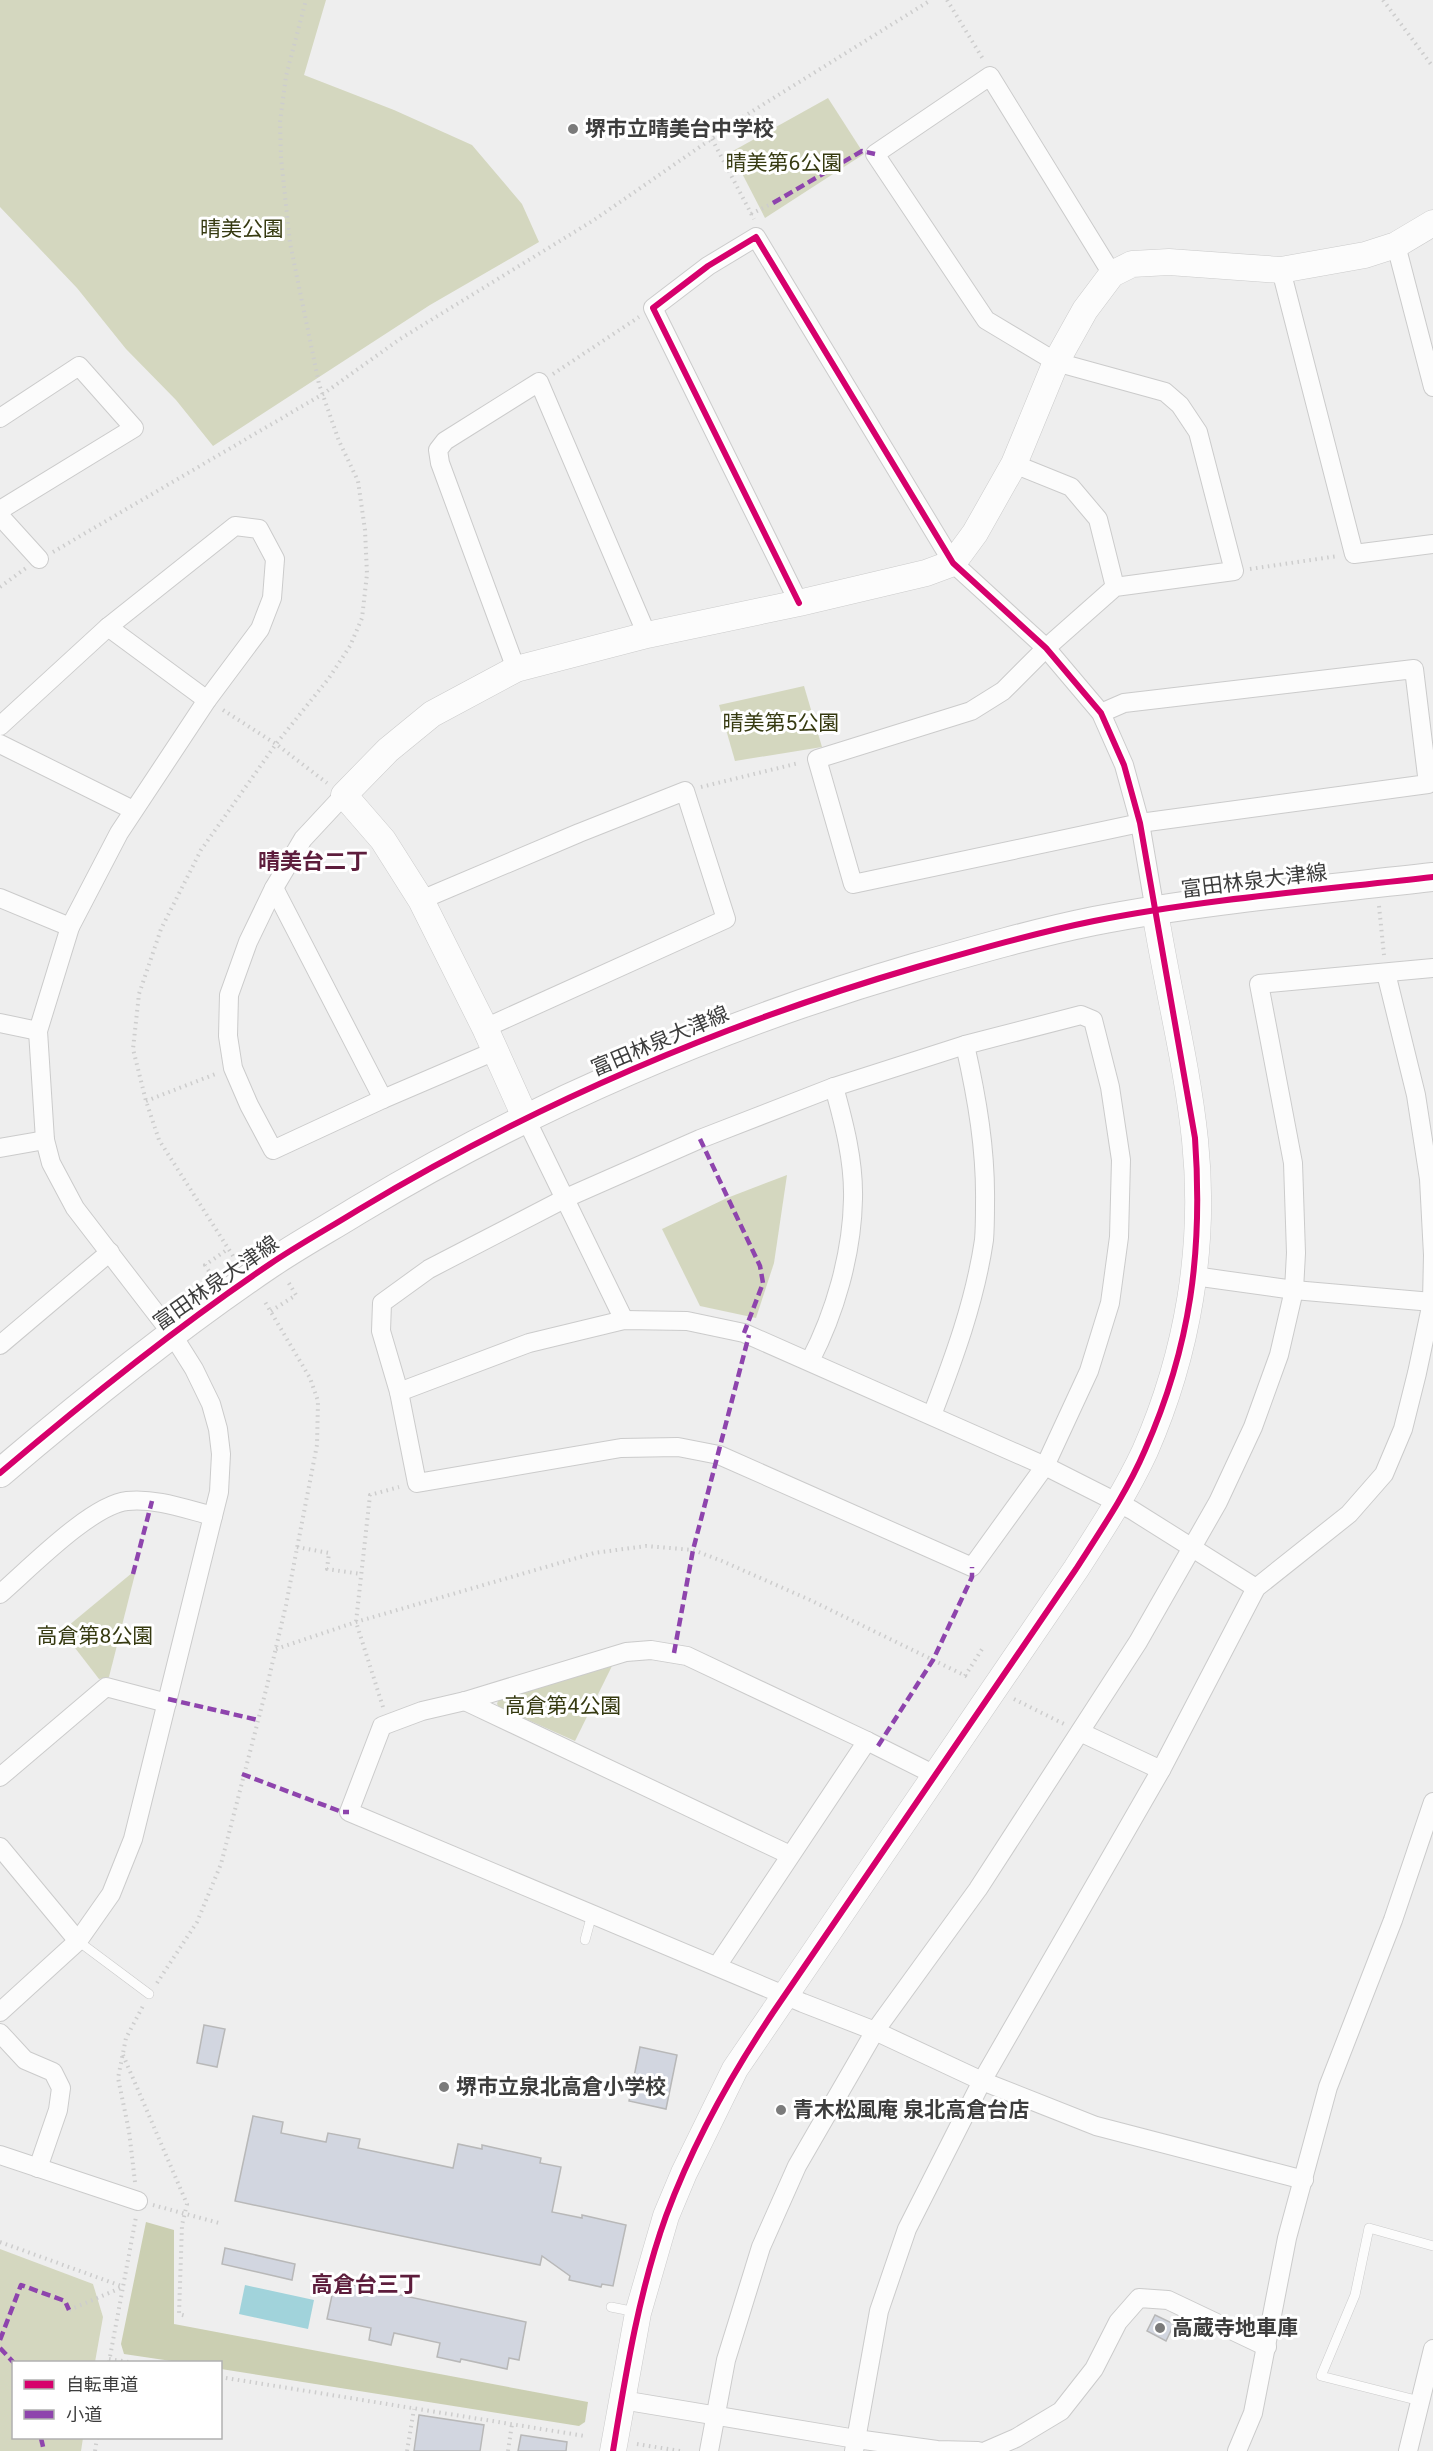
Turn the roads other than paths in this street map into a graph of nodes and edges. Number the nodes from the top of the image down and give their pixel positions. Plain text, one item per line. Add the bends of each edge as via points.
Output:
1 (1433, 223) edge
2 (1396, 245) junction
3 (1281, 270) junction
4 (1112, 274) junction
5 (1056, 363) junction
6 (1433, 387) edge
7 (0, 418) edge
8 (1014, 464) junction
9 (0, 510) edge
10 (0, 516) edge
11 (1433, 544) edge
12 (39, 560) road end
13 (953, 563) junction
14 (1115, 587) junction
15 (799, 603) junction
16 (108, 627) junction
17 (647, 635) junction
18 (1046, 648) junction
19 (516, 669) junction
20 (207, 700) junction
21 (1101, 712) junction
22 (0, 726) edge
23 (0, 744) edge
24 (344, 795) junction
25 (133, 810) junction
26 (1140, 823) junction
27 (1433, 877) edge
28 (274, 888) junction
29 (0, 898) edge
30 (421, 900) junction
31 (1155, 911) junction
32 (70, 927) junction
33 (1433, 968) edge
34 (1386, 973) junction
35 (0, 1023) edge
36 (39, 1031) junction
37 (490, 1040) junction
38 (965, 1045) junction
39 (834, 1087) junction
40 (383, 1099) junction
41 (526, 1119) junction
42 (45, 1140) junction
43 (0, 1148) edge
44 (566, 1198) junction
45 (110, 1252) junction
46 (1194, 1276) junction
47 (1294, 1290) junction
48 (1432, 1302) edge
49 (624, 1320) junction
50 (171, 1334) junction
51 (0, 1345) edge
52 (810, 1361) junction
53 (399, 1392) junction
54 (932, 1415) junction
55 (1045, 1466) junction
56 (0, 1473) edge
57 (1118, 1503) junction
58 (213, 1516) junction
59 (1193, 1548) junction
60 (1256, 1588) junction
61 (0, 1594) edge
62 (465, 1701) junction
63 (167, 1703) junction
64 (1080, 1732) junction
65 (867, 1741) junction
66 (1161, 1770) junction
67 (935, 1775) junction
68 (0, 1777) edge
69 (1433, 1802) edge
70 (0, 1847) edge
71 (790, 1855) junction
72 (592, 1914) junction
73 (585, 1940) dead end
74 (78, 1941) junction
75 (717, 1966) junction
76 (149, 1994) road end
77 (784, 1995) junction
78 (0, 2012) edge
79 (875, 2031) junction
80 (0, 2033) edge
81 (982, 2081) junction
82 (0, 2155) edge
83 (38, 2168) junction
84 (1304, 2180) junction
85 (138, 2201) road end
86 (1433, 2246) edge
87 (611, 2307) dead end
88 (638, 2313) junction
89 (1267, 2347) junction
90 (1433, 2349) edge
91 (622, 2400) junction
92 (1420, 2401) junction
93 (716, 2414) junction
94 (855, 2445) edge
95 (625, 2447) edge
96 (710, 2451) edge
97 (978, 2451) edge
98 (986, 2451) edge
99 (1237, 2451) edge
100 (1408, 2451) edge

1 - 2 street
2 - 3 street via 1365,255
2 - 6 street
3 - 4 street via 1169,262 1132,264
3 - 11 street via 1354,554
4 - 5 street via 1085,310
4 - 5 street via 990,76 876,154 986,320
5 - 8 street
5 - 14 street via 1165,392 1180,405 1198,432 1234,571
7 - 9 street via 79,366 134,428
8 - 13 street
8 - 14 street via 1071,487 1098,519
10 - 12 street
13 - 15 street
13 - 15 street via 756,237 708,266 653,308
13 - 18 street
14 - 18 street
15 - 17 street
16 - 20 street
16 - 20 street via 235,526 259,529 275,559 272,598 260,629
16 - 22 street
17 - 19 street
17 - 19 street via 539,382 445,441 438,450
18 - 21 street
18 - 26 street via 1003,691 971,711 817,759 853,884
19 - 24 street via 432,714 388,750
20 - 25 street
21 - 26 street via 1124,765
21 - 26 street via 1124,703 1414,669 1428,784
23 - 25 street
24 - 28 street via 303,839
24 - 30 street via 383,840
25 - 32 street
26 - 31 street
27 - 31 main road, 富田林泉大津線
28 - 40 street
28 - 40 street via 248,942 229,995 228,1036 233,1068 249,1105 273,1150
29 - 32 street
30 - 37 street
30 - 37 street via 685,791 726,919
31 - 41 main road, 富田林泉大津線 via 991,945 859,984 742,1024
31 - 46 street via 1195,1138 1198,1235
32 - 36 street
33 - 34 street
34 - 47 street via 1259,984 1293,1163
34 - 48 street via 1416,1095 1429,1179
35 - 36 street
36 - 42 street
37 - 40 street
37 - 41 street
38 - 39 street
38 - 54 street via 978,1102 985,1171 984,1239 960,1341
38 - 55 street via 1081,1015 1093,1020 1110,1087 1121,1160 1119,1237 1110,1303 1089,1371
39 - 44 street via 700,1139
39 - 52 street via 848,1137 853,1198 848,1248 825,1331
41 - 44 street
41 - 50 main road, 富田林泉大津線 via 416,1176 272,1262
42 - 43 street
42 - 45 street via 51,1163 75,1208
44 - 49 street
44 - 53 street via 429,1269 382,1303 381,1331
45 - 50 street
45 - 51 street
46 - 47 street
46 - 57 street via 1167,1396
47 - 48 street
47 - 59 street via 1280,1355 1253,1427
48 - 60 street via 1403,1429 1384,1474 1349,1514
49 - 52 street via 687,1321 744,1333
49 - 53 street via 529,1342
50 - 56 main road, 富田林泉大津線
50 - 58 street via 194,1369 218,1429 219,1492
52 - 54 street
53 - 55 street via 417,1483 588,1452 678,1447 719,1455 972,1567
54 - 55 street
55 - 57 street
57 - 59 street
57 - 67 street
58 - 61 street via 152,1501 124,1502 101,1510
58 - 63 street
59 - 60 street
59 - 64 street
60 - 66 street
62 - 65 street via 626,1652 651,1650 687,1656
62 - 71 street
62 - 72 street via 382,1726 349,1812
63 - 68 street via 106,1688
63 - 74 street via 134,1839 111,1894
64 - 66 street
64 - 79 street via 978,1889
65 - 67 street
65 - 71 street
66 - 81 street
67 - 77 street
69 - 84 street via 1393,1920 1328,2087
70 - 74 street
71 - 75 street
72 - 73 lane
72 - 75 street
74 - 76 lane
74 - 78 street
75 - 77 street
77 - 79 street
77 - 88 street via 735,2069 684,2173 666,2216
79 - 81 street
79 - 93 street via 797,2166 761,2247 726,2360
80 - 83 street via 26,2060 53,2072 61,2088 58,2110
81 - 84 street via 1096,2126
81 - 94 street via 904,2240 879,2311
82 - 83 street
83 - 85 street
84 - 89 street via 1287,2238
86 - 92 lane via 1369,2228 1355,2295 1321,2376
87 - 88 lane
88 - 91 street
89 - 98 street via 1168,2300 1139,2298 1118,2322 1094,2369 1061,2410
89 - 99 street via 1253,2413
90 - 92 street
91 - 93 street
91 - 95 street
92 - 100 street
93 - 94 street
93 - 96 street
94 - 97 street

